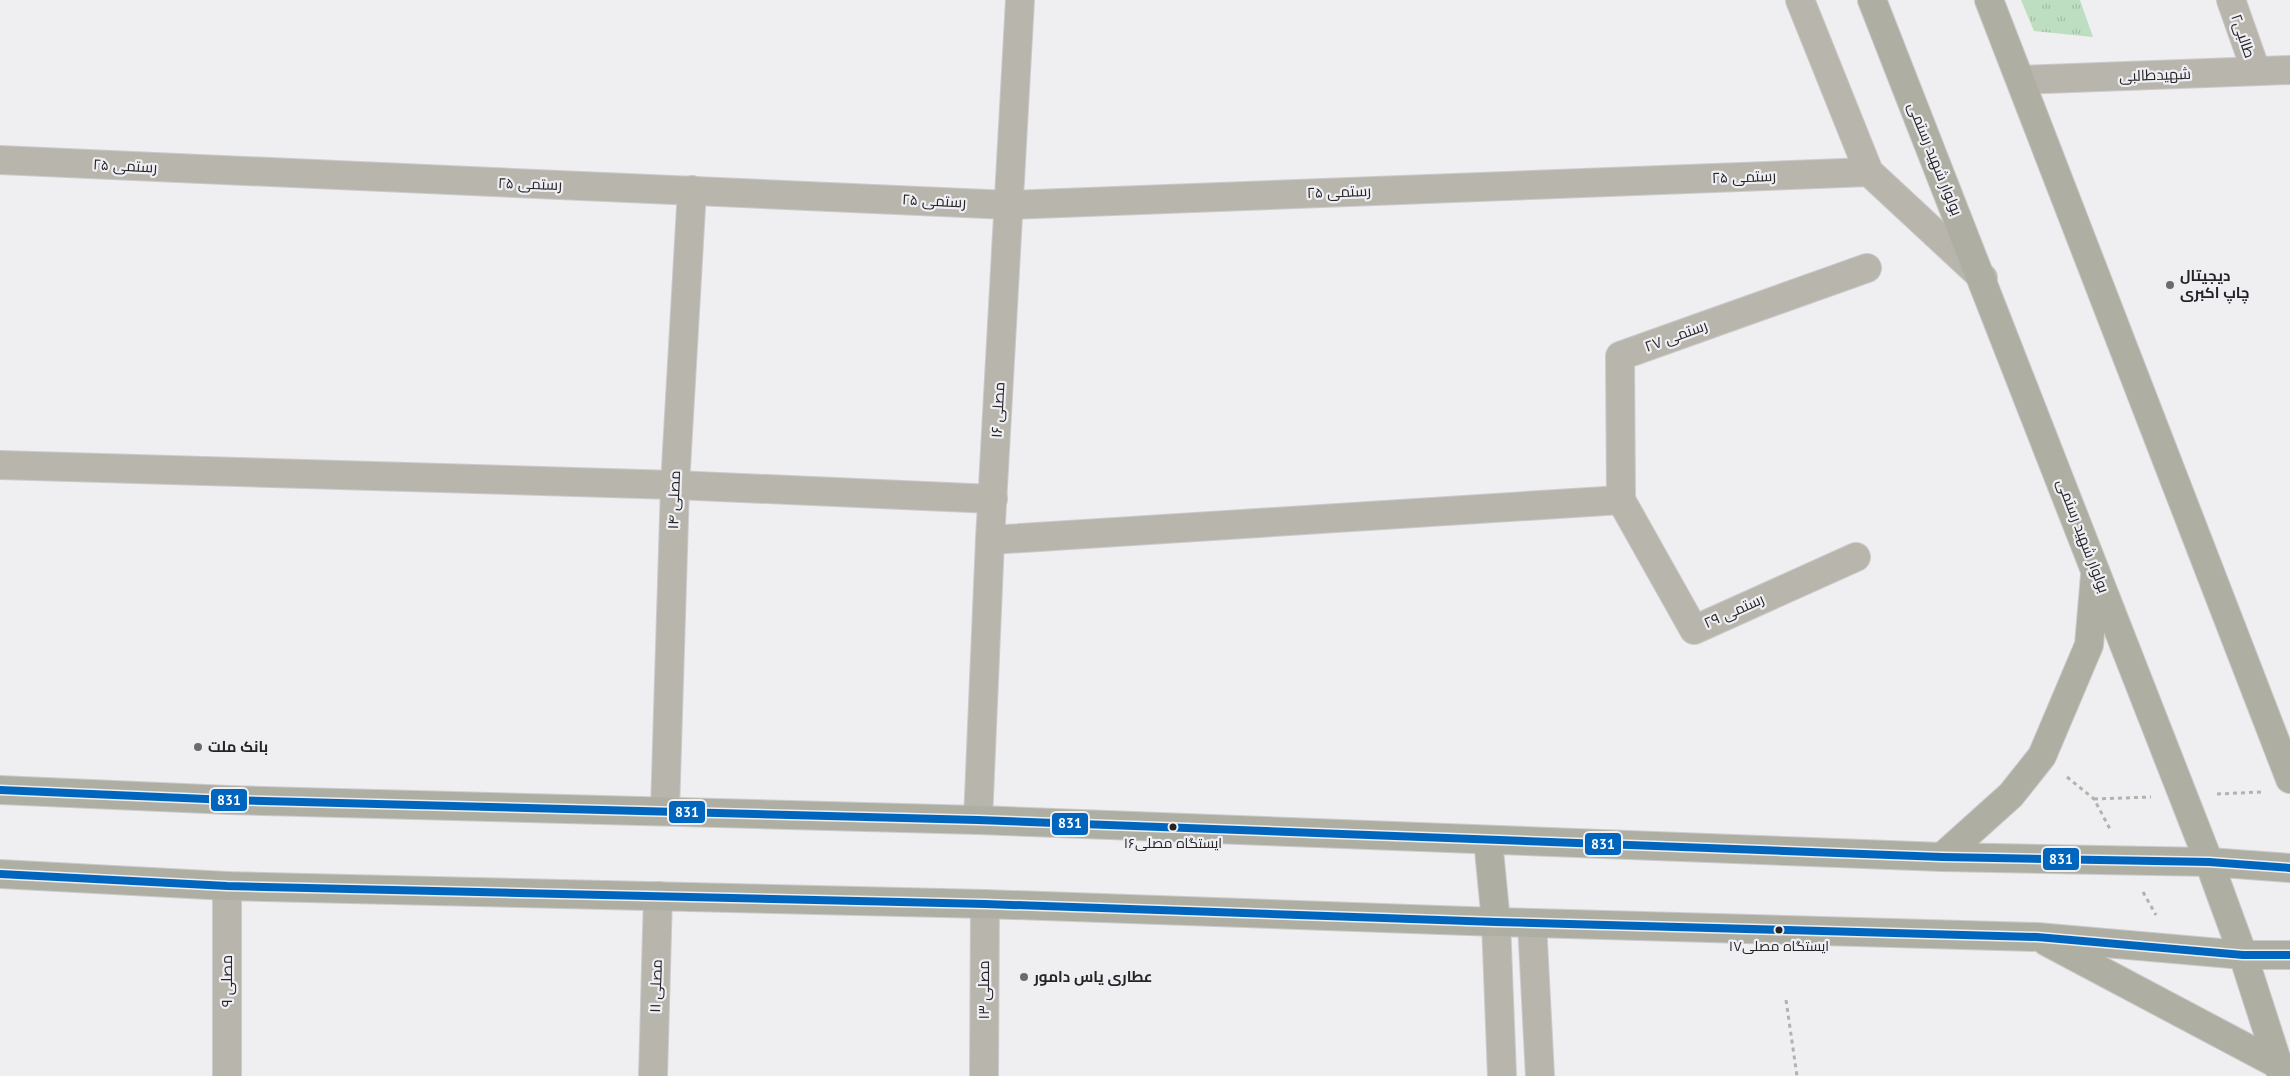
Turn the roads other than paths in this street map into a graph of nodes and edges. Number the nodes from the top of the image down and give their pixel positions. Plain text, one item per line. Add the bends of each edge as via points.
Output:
1 (1020, 0) edge
2 (1800, 0) edge
3 (1872, 0) edge
4 (1989, 0) edge
5 (2231, 0) edge
6 (2290, 70) edge
7 (2256, 72) junction
8 (2021, 80) junction
9 (0, 160) edge
10 (1869, 172) junction
11 (692, 190) junction
12 (1009, 205) junction
13 (1867, 268) dead end
14 (1982, 278) junction
15 (0, 465) edge
16 (674, 485) junction
17 (993, 499) junction
18 (1621, 500) junction
19 (990, 540) junction
20 (1856, 557) dead end
21 (2095, 569) junction
22 (2266, 714) junction
23 (2290, 736) edge
24 (2290, 779) edge
25 (0, 790) edge
26 (665, 811) junction
27 (978, 820) junction
28 (1488, 840) junction
29 (1942, 857) junction
30 (2209, 862) junction
31 (2290, 868) edge
32 (0, 874) edge
33 (227, 886) junction
34 (658, 896) junction
35 (985, 904) junction
36 (1496, 922) junction
37 (1532, 923) junction
38 (2037, 937) junction
39 (2243, 955) junction
40 (2290, 956) edge
41 (2280, 1070) edge
42 (226, 1076) edge
43 (653, 1076) edge
44 (984, 1076) edge
45 (1502, 1076) edge
46 (1540, 1076) edge

1 - 12 street, مصلی ۱۶
2 - 10 street
3 - 14 main road, بولوار شهید رستمی
4 - 8 main road
5 - 7 street, طالبی۲
6 - 7 street, شهیدطالبی
7 - 8 street, شهیدطالبی
8 - 22 main road
9 - 11 street, رستمی ۲۵
10 - 12 street, رستمی ۲۵
10 - 14 street
11 - 12 street, رستمی ۲۵
11 - 16 street, مصلی ۱۴
12 - 17 street, مصلی ۱۶
13 - 18 street, رستمی ۲۷ via 1620,356
14 - 21 main road, بولوار شهید رستمی
15 - 16 street
16 - 17 street
16 - 26 street, مصلی ۱۴
17 - 19 street, مصلی ۱۶
18 - 19 street
18 - 20 street, رستمی ۲۹ via 1694,630
19 - 27 street, مصلی ۱۶
21 - 29 main road via 2089,645 2042,756 2012,795
21 - 30 main road, بولوار شهید رستمی
22 - 23 main road
22 - 24 main road
25 - 26 main road via 230,800
26 - 27 main road
27 - 28 main road
28 - 29 main road
28 - 36 main road
29 - 30 main road
30 - 31 main road
30 - 39 main road, بولوار شهید رستمی
32 - 33 main road
33 - 34 main road
33 - 42 street, مصلی ۹
34 - 35 main road
34 - 43 street, مصلی ۱۱
35 - 36 main road
35 - 44 street, مصلی ۱۳
36 - 37 main road
36 - 45 street
37 - 38 main road
37 - 46 street
38 - 39 main road
38 - 41 main road
39 - 40 main road
39 - 41 main road, بولوار شهید رستمی

